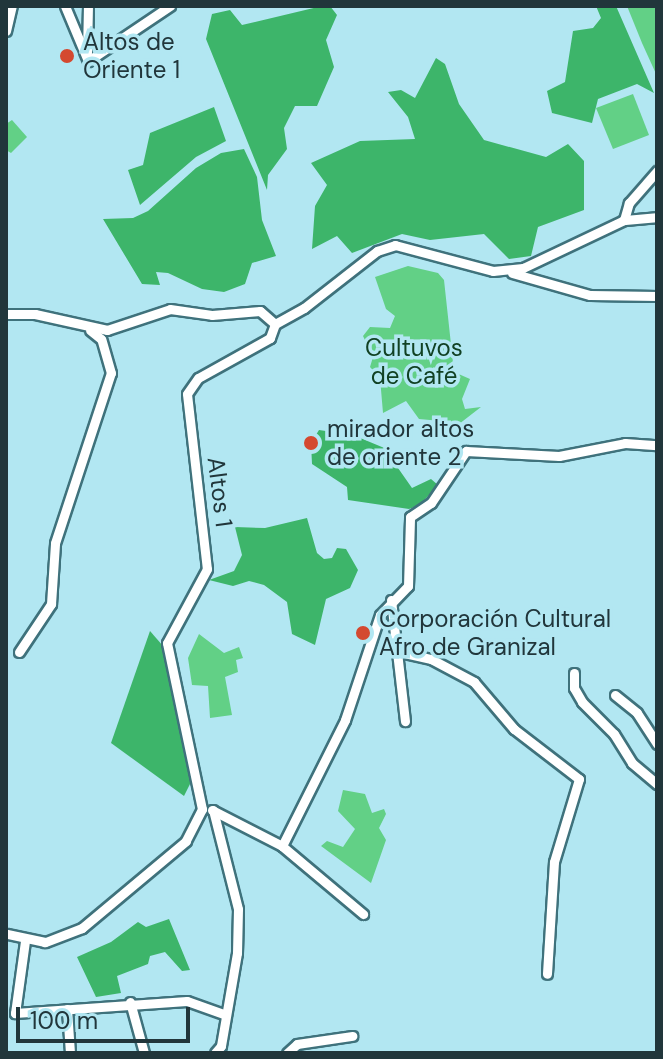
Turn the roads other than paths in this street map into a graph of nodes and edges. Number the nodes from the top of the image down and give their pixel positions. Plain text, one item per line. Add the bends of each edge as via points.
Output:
1 (12, 6) edge
2 (65, 6) edge
3 (88, 6) edge
4 (170, 6) edge
5 (6, 31) edge
6 (88, 61) junction
7 (657, 171) edge
8 (657, 217) edge
9 (624, 220) junction
10 (506, 271) junction
11 (657, 296) edge
12 (6, 314) edge
13 (275, 324) junction
14 (88, 329) junction
15 (657, 445) edge
16 (391, 600) junction
17 (19, 652) dead end
18 (400, 652) junction
19 (574, 673) dead end
20 (615, 695) dead end
21 (405, 721) dead end
22 (657, 744) edge
23 (657, 784) edge
24 (202, 809) junction
25 (213, 810) junction
26 (282, 846) junction
27 (363, 914) dead end
28 (6, 934) edge
29 (25, 941) junction
30 (547, 974) dead end
31 (130, 1002) junction
32 (67, 1009) junction
33 (226, 1015) junction
34 (352, 1036) dead end
35 (70, 1053) edge
36 (144, 1053) edge
37 (215, 1053) edge
38 (287, 1053) edge

1 - 5 street
2 - 6 street
3 - 6 street
4 - 6 street
7 - 9 street via 629,203
8 - 9 street
9 - 10 street
10 - 11 street, Altos 1 via 590,295
10 - 13 street, Altos 1 via 395,245 377,251
12 - 14 street via 35,314
13 - 14 street via 260,311 212,315 170,309 107,330
13 - 24 street, Altos 1 via 270,338 198,378 187,394 207,569 167,643
14 - 17 street via 101,339 111,373 55,543 51,604
15 - 16 street via 625,443 559,456 466,451 431,503 410,517 406,549 412,573 408,586
16 - 18 street
16 - 26 street via 380,615 345,720
18 - 21 street
18 - 30 street via 431,659 474,682 514,729 579,779 552,872
19 - 23 street via 582,702 614,734 632,763
20 - 22 street via 637,713
24 - 25 street
24 - 29 street via 186,841 82,928 45,942
25 - 26 street
25 - 33 street via 238,909
26 - 27 street
28 - 29 street
29 - 32 street via 15,1013
31 - 32 street
31 - 33 street via 187,1001
31 - 36 street
32 - 35 street
33 - 37 street
34 - 38 street via 297,1044

